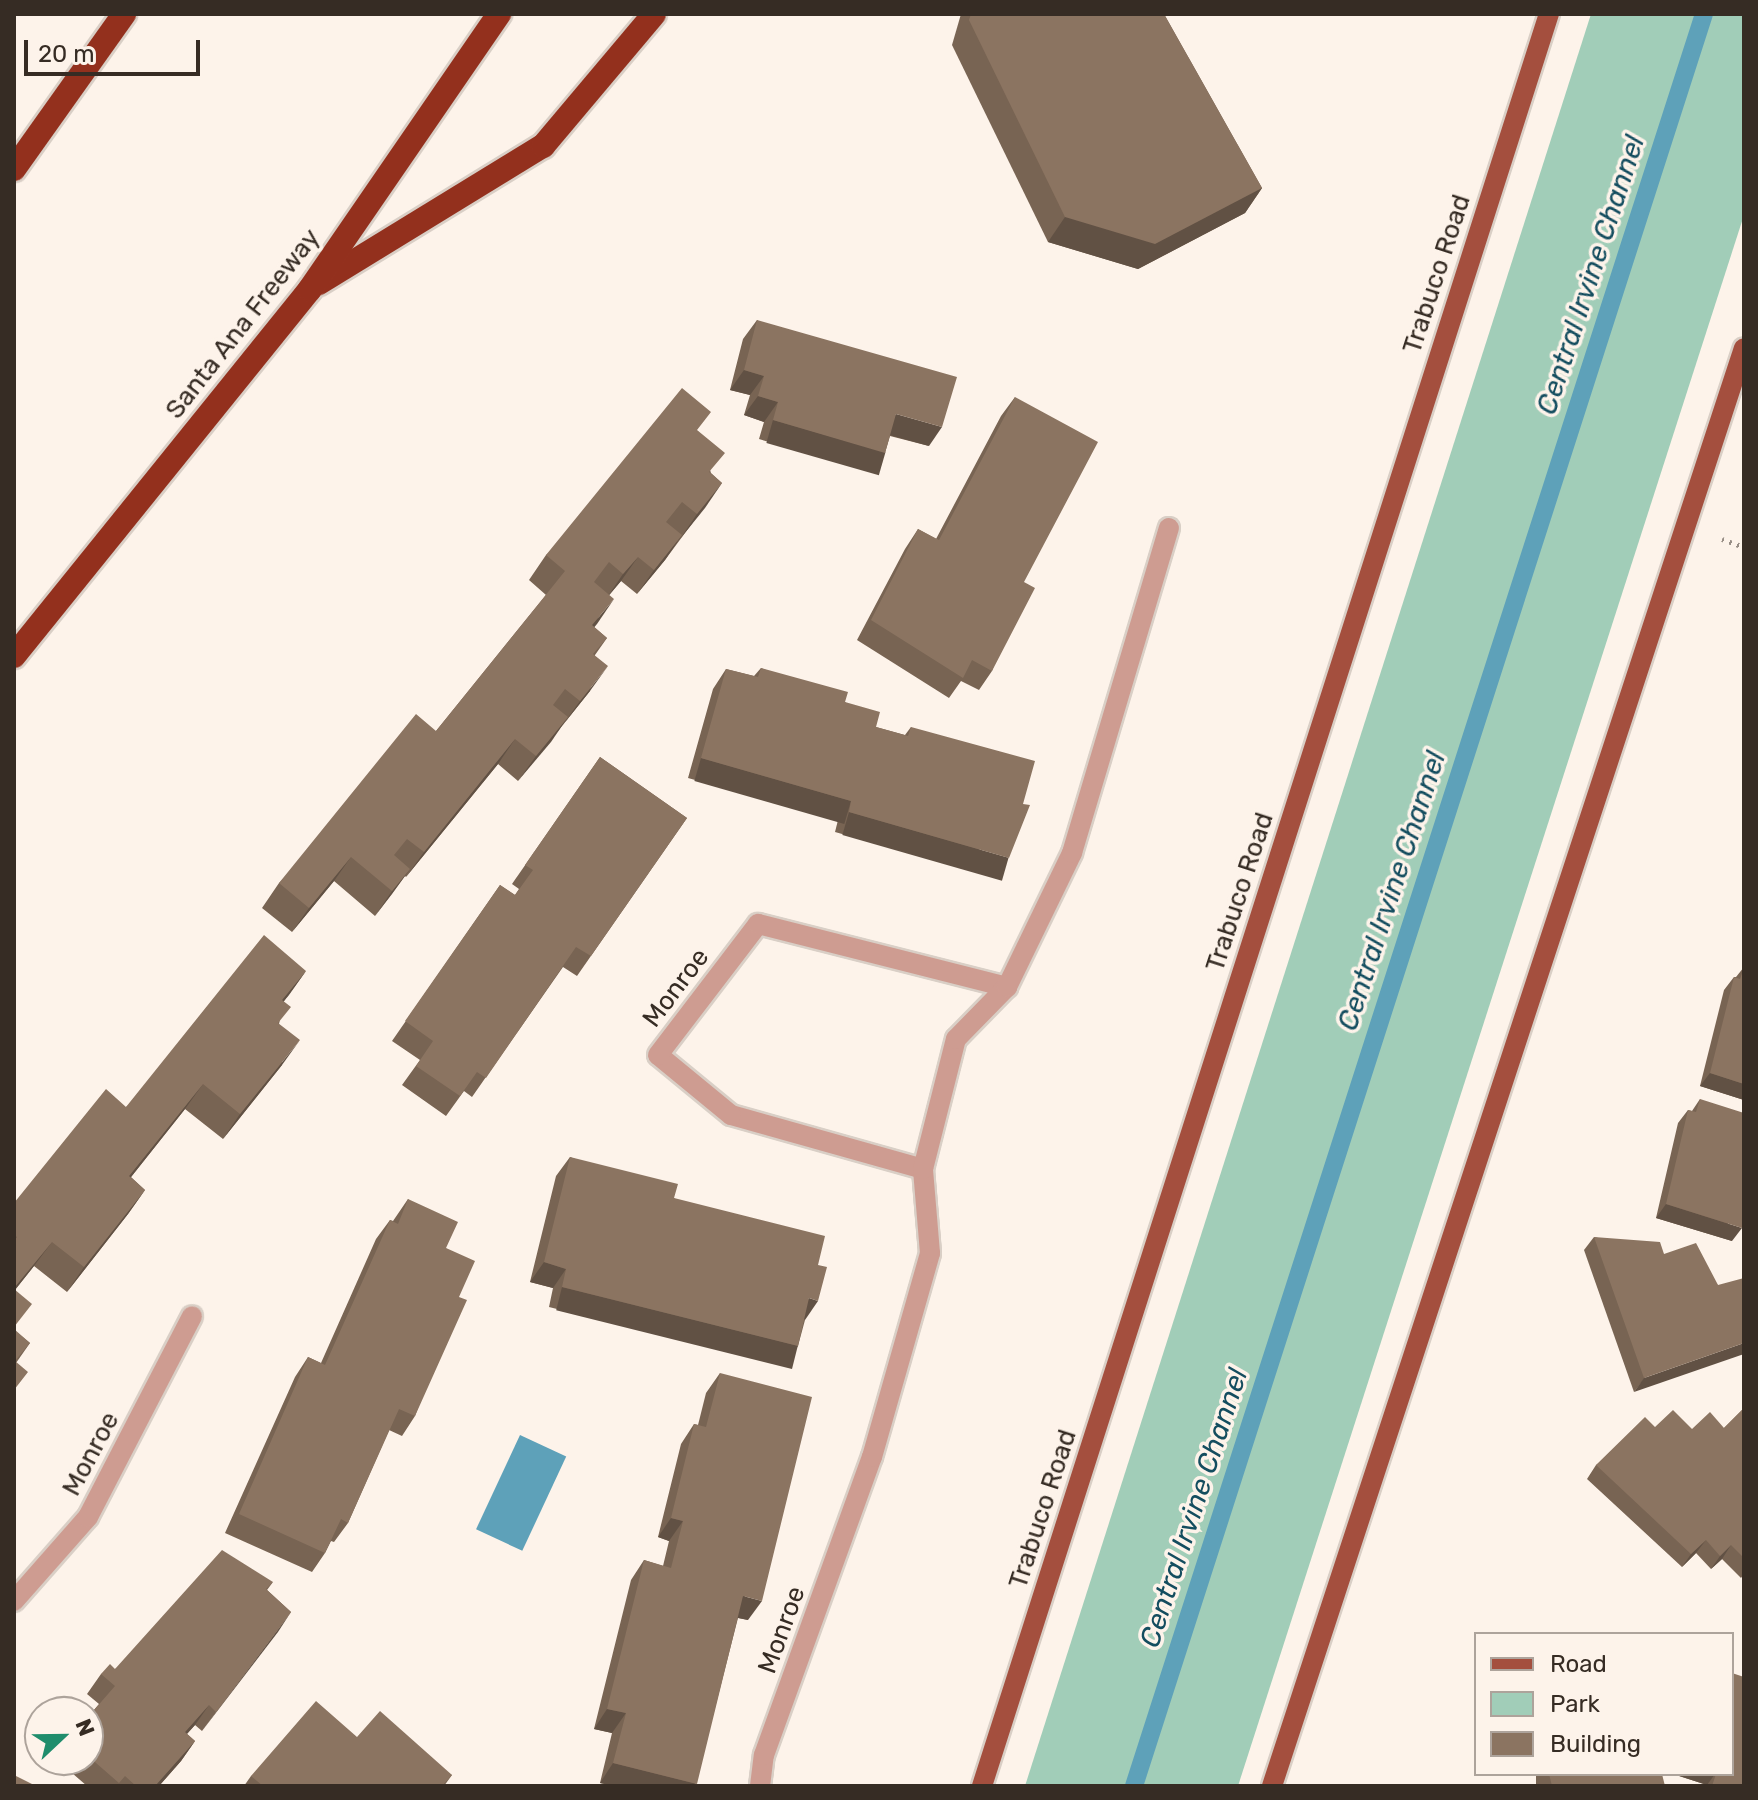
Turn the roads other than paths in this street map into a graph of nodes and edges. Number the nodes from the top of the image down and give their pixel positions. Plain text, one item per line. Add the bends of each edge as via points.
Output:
1 (124, 14) edge
2 (499, 14) edge
3 (654, 14) edge
4 (1549, 14) edge
5 (14, 169) edge
6 (310, 289) junction
7 (1744, 348) edge
8 (1169, 528) dead end
9 (14, 656) edge
10 (1007, 987) junction
11 (923, 1169) junction
12 (192, 1316) dead end
13 (14, 1601) edge
14 (760, 1786) edge
15 (982, 1786) edge
16 (1272, 1786) edge

1 - 5 highway
2 - 6 highway, Santa Ana Freeway
3 - 6 highway via 543,146
4 - 15 main road, Trabuco Road
6 - 9 highway, Santa Ana Freeway
7 - 16 main road
8 - 10 street, Monroe via 1072,853
10 - 11 street, Monroe via 956,1039
10 - 11 street, Monroe via 758,924 658,1055 731,1115
11 - 14 street, Monroe via 930,1253 872,1457
12 - 13 street, Monroe via 88,1517

